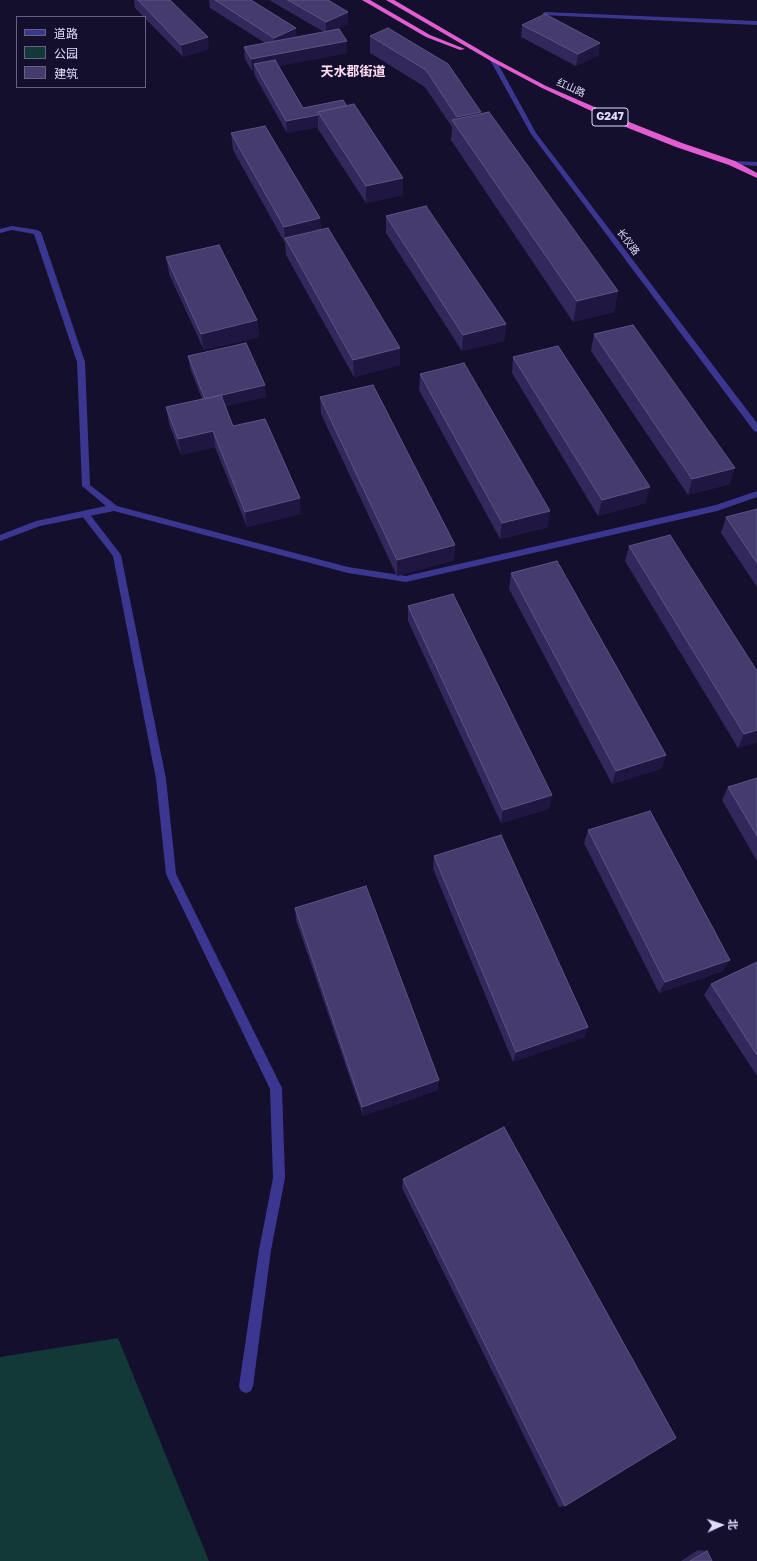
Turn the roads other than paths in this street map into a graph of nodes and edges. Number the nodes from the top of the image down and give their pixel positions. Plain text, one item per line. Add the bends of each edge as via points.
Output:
1 (365, 0) edge
2 (389, 0) edge
3 (545, 14) edge
4 (757, 23) edge
5 (493, 60) junction
6 (732, 163) junction
7 (757, 164) edge
8 (757, 168) edge
9 (757, 176) edge
10 (0, 231) edge
11 (757, 429) edge
12 (757, 494) edge
13 (114, 508) junction
14 (85, 514) junction
15 (0, 538) edge
16 (246, 1386) dead end

1 - 5 highway, 红山路 / G247 via 428,36
2 - 5 highway, 红山路 / G247
3 - 4 street
5 - 6 highway, 红山路 / G247 via 544,87 631,126
5 - 11 street, 长仪路 via 533,133
6 - 7 street
6 - 8 highway, 红山路 / G247
6 - 9 highway, 红山路 / G247
10 - 13 street via 12,228 37,232 81,362 86,486
12 - 13 street via 717,508 406,579 348,570
13 - 14 street
14 - 15 street via 39,523
14 - 16 street via 117,555 161,779 171,874 276,1088 279,1178 265,1250

